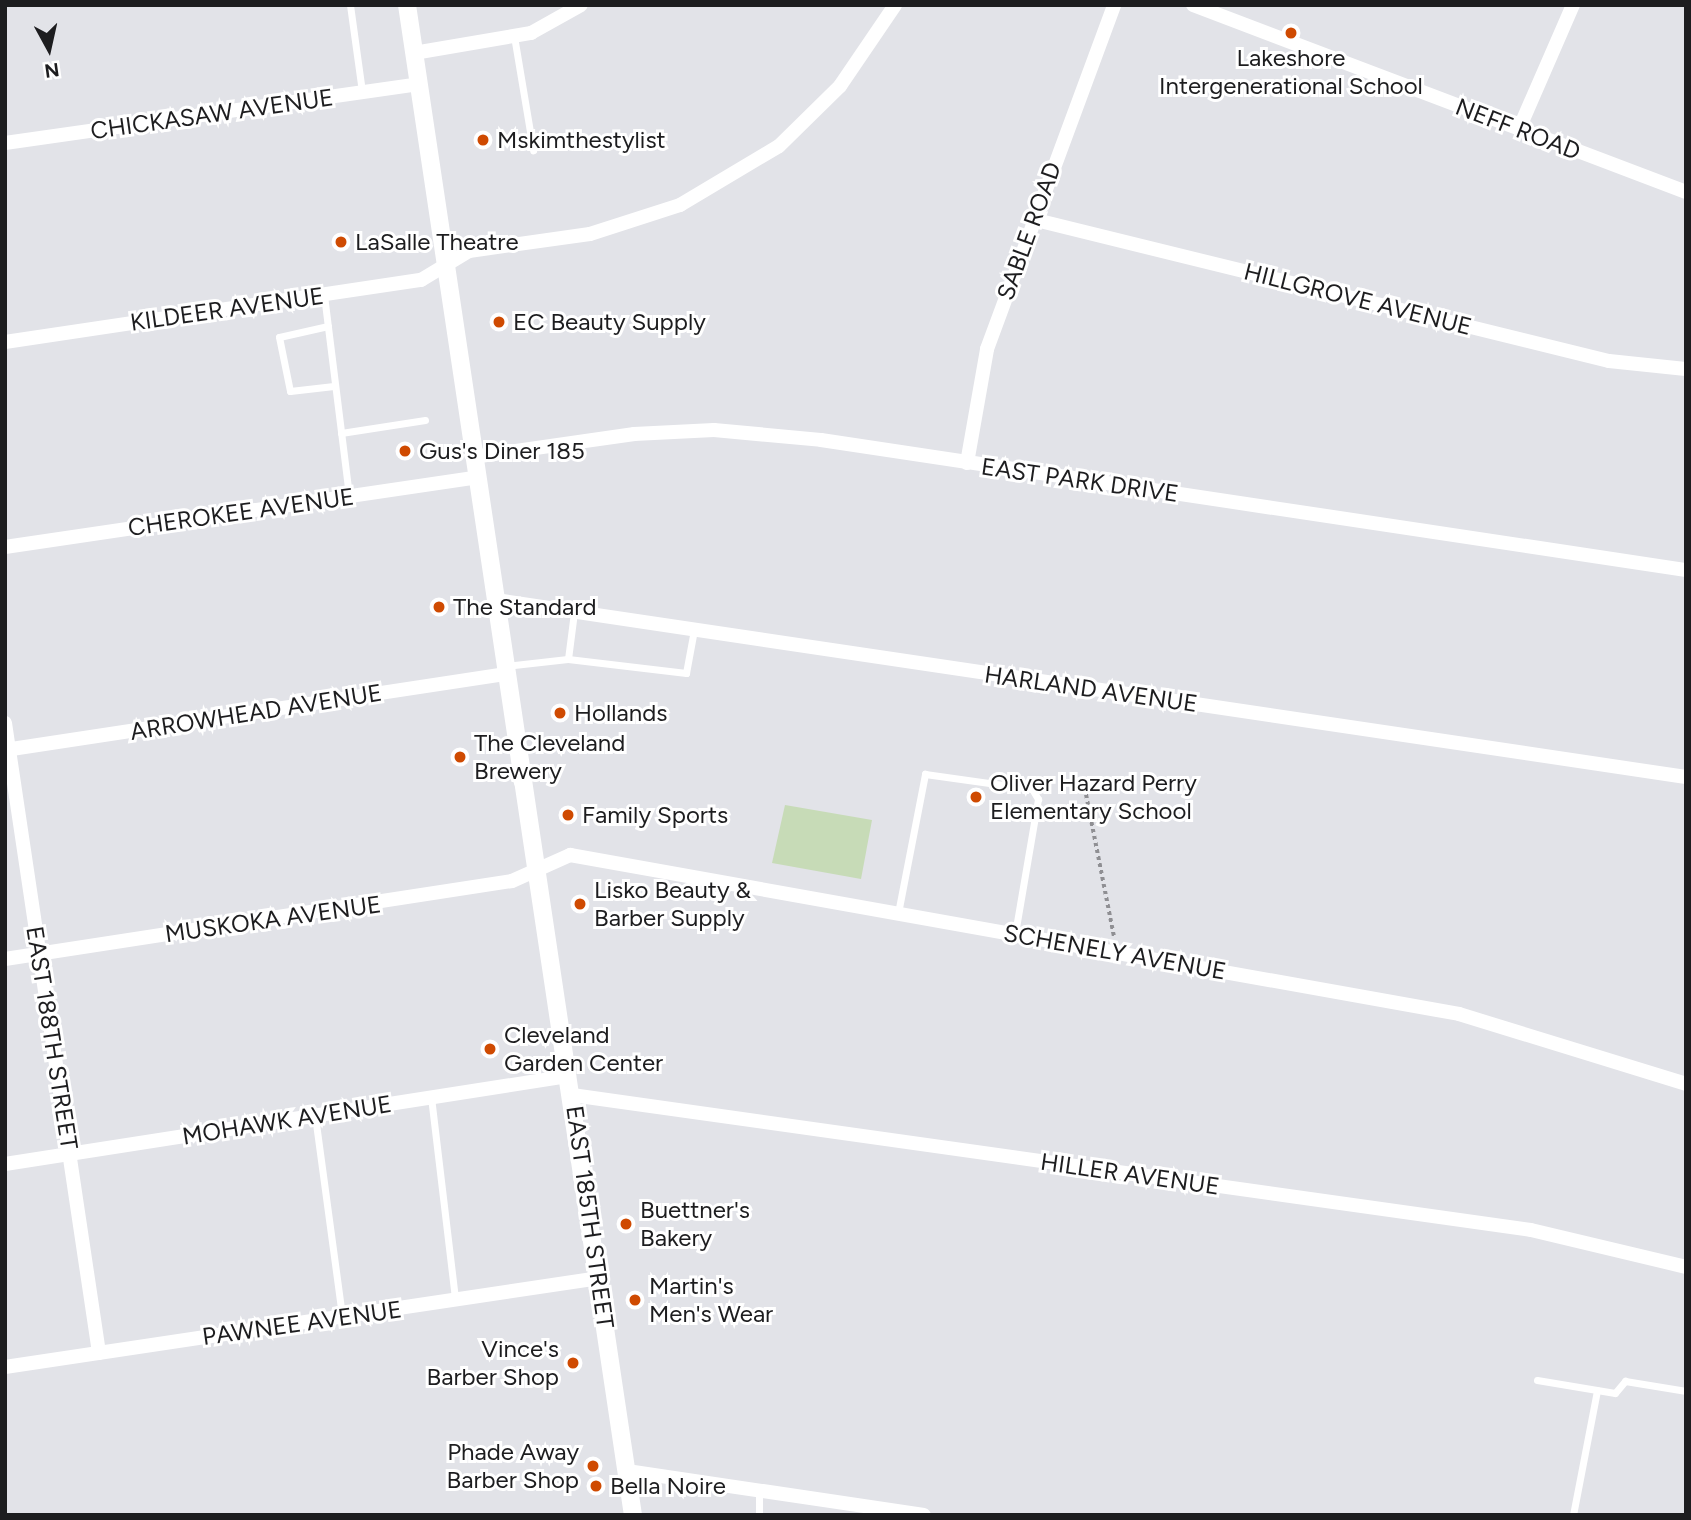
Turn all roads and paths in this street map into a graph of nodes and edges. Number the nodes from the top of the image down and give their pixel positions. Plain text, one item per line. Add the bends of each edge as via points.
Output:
1 (350, 5) edge
2 (407, 5) edge
3 (581, 5) edge
4 (895, 5) edge
5 (1114, 5) edge
6 (1193, 5) edge
7 (1573, 5) edge
8 (1226, 11) edge
9 (514, 36) junction
10 (414, 52) junction
11 (419, 84) junction
12 (362, 92) junction
13 (1519, 129) junction
14 (5, 143) edge
15 (533, 150) dead end
16 (1686, 192) edge
17 (1032, 219) junction
18 (445, 265) junction
19 (324, 295) junction
20 (328, 326) junction
21 (5, 342) edge
22 (1686, 369) edge
23 (334, 386) junction
24 (425, 420) dead end
25 (341, 433) junction
26 (473, 457) junction
27 (967, 463) junction
28 (477, 477) junction
29 (349, 496) junction
30 (5, 547) edge
31 (1686, 570) edge
32 (496, 600) junction
33 (574, 612) junction
34 (694, 629) junction
35 (569, 659) junction
36 (506, 670) junction
37 (5, 723) edge
38 (7, 750) edge
39 (1686, 777) edge
40 (1084, 788) dead end
41 (539, 870) junction
42 (898, 913) junction
43 (1015, 935) junction
44 (1114, 936) dead end
45 (38, 954) junction
46 (5, 959) edge
47 (569, 1076) junction
48 (1686, 1084) edge
49 (572, 1095) junction
50 (431, 1097) junction
51 (316, 1115) junction
52 (69, 1154) junction
53 (5, 1164) edge
54 (1686, 1267) edge
55 (599, 1278) junction
56 (455, 1300) junction
57 (342, 1317) junction
58 (99, 1353) junction
59 (5, 1367) edge
60 (1537, 1380) dead end
61 (1597, 1390) junction
62 (1686, 1391) edge
63 (626, 1471) junction
64 (760, 1491) junction
65 (633, 1515) edge
66 (759, 1515) edge
67 (924, 1515) edge
68 (1573, 1515) edge

1 - 12 lane
2 - 10 street, EAST 185TH STREET
3 - 9 street
4 - 18 street, KILDEER AVENUE via 840,86 779,146 740,174 638,220 469,251
5 - 17 street, SABLE ROAD
6 - 8 street, NEFF ROAD
7 - 13 street
8 - 13 street, NEFF ROAD
9 - 10 street
9 - 15 lane
10 - 11 street, EAST 185TH STREET
11 - 12 street, CHICKASAW AVENUE
11 - 18 street, EAST 185TH STREET
12 - 14 street, CHICKASAW AVENUE
13 - 16 street, NEFF ROAD
17 - 22 street, HILLGROVE AVENUE via 1609,361
17 - 27 street, SABLE ROAD via 987,349
18 - 19 street, KILDEER AVENUE via 421,280
18 - 26 street, EAST 185TH STREET
19 - 20 lane
19 - 21 street, KILDEER AVENUE
20 - 23 lane
20 - 23 lane via 279,337 290,391
23 - 25 lane
24 - 25 lane
25 - 29 lane
26 - 27 street, EAST PARK DRIVE via 634,434 713,430
26 - 28 street, EAST 185TH STREET
27 - 31 street, EAST PARK DRIVE
28 - 29 street, CHEROKEE AVENUE
28 - 32 street, EAST 185TH STREET
29 - 30 street, CHEROKEE AVENUE
32 - 33 street, HARLAND AVENUE
32 - 36 street, EAST 185TH STREET
33 - 34 street, HARLAND AVENUE
33 - 35 lane
34 - 35 lane via 686,673
34 - 39 street, HARLAND AVENUE
35 - 36 lane
36 - 38 street, ARROWHEAD AVENUE
36 - 41 street, EAST 185TH STREET
37 - 38 street, EAST 188TH STREET
38 - 45 street, EAST 188TH STREET
40 - 44 path
41 - 42 street, SCHENELY AVENUE via 570,855
41 - 45 street, MUSKOKA AVENUE via 512,881 424,897
41 - 47 street, EAST 185TH STREET
42 - 43 street, SCHENELY AVENUE
42 - 43 lane via 925,774 1032,789 1038,799
43 - 48 street, SCHENELY AVENUE via 1459,1014
45 - 46 street, MUSKOKA AVENUE
45 - 52 street, EAST 188TH STREET
47 - 49 street, EAST 185TH STREET
47 - 50 street, MOHAWK AVENUE
49 - 54 street, HILLER AVENUE via 1531,1230
49 - 55 street, EAST 185TH STREET
50 - 51 street, MOHAWK AVENUE
50 - 56 lane
51 - 52 street, MOHAWK AVENUE
51 - 57 lane
52 - 53 street, MOHAWK AVENUE
52 - 58 street, EAST 188TH STREET
55 - 56 street, PAWNEE AVENUE
55 - 63 street, EAST 185TH STREET
56 - 57 street, PAWNEE AVENUE
57 - 58 street, PAWNEE AVENUE
58 - 59 street, PAWNEE AVENUE
60 - 61 lane
61 - 62 lane via 1615,1393 1625,1381
61 - 68 lane
63 - 64 street
63 - 65 street, EAST 185TH STREET
64 - 66 lane
64 - 67 street

